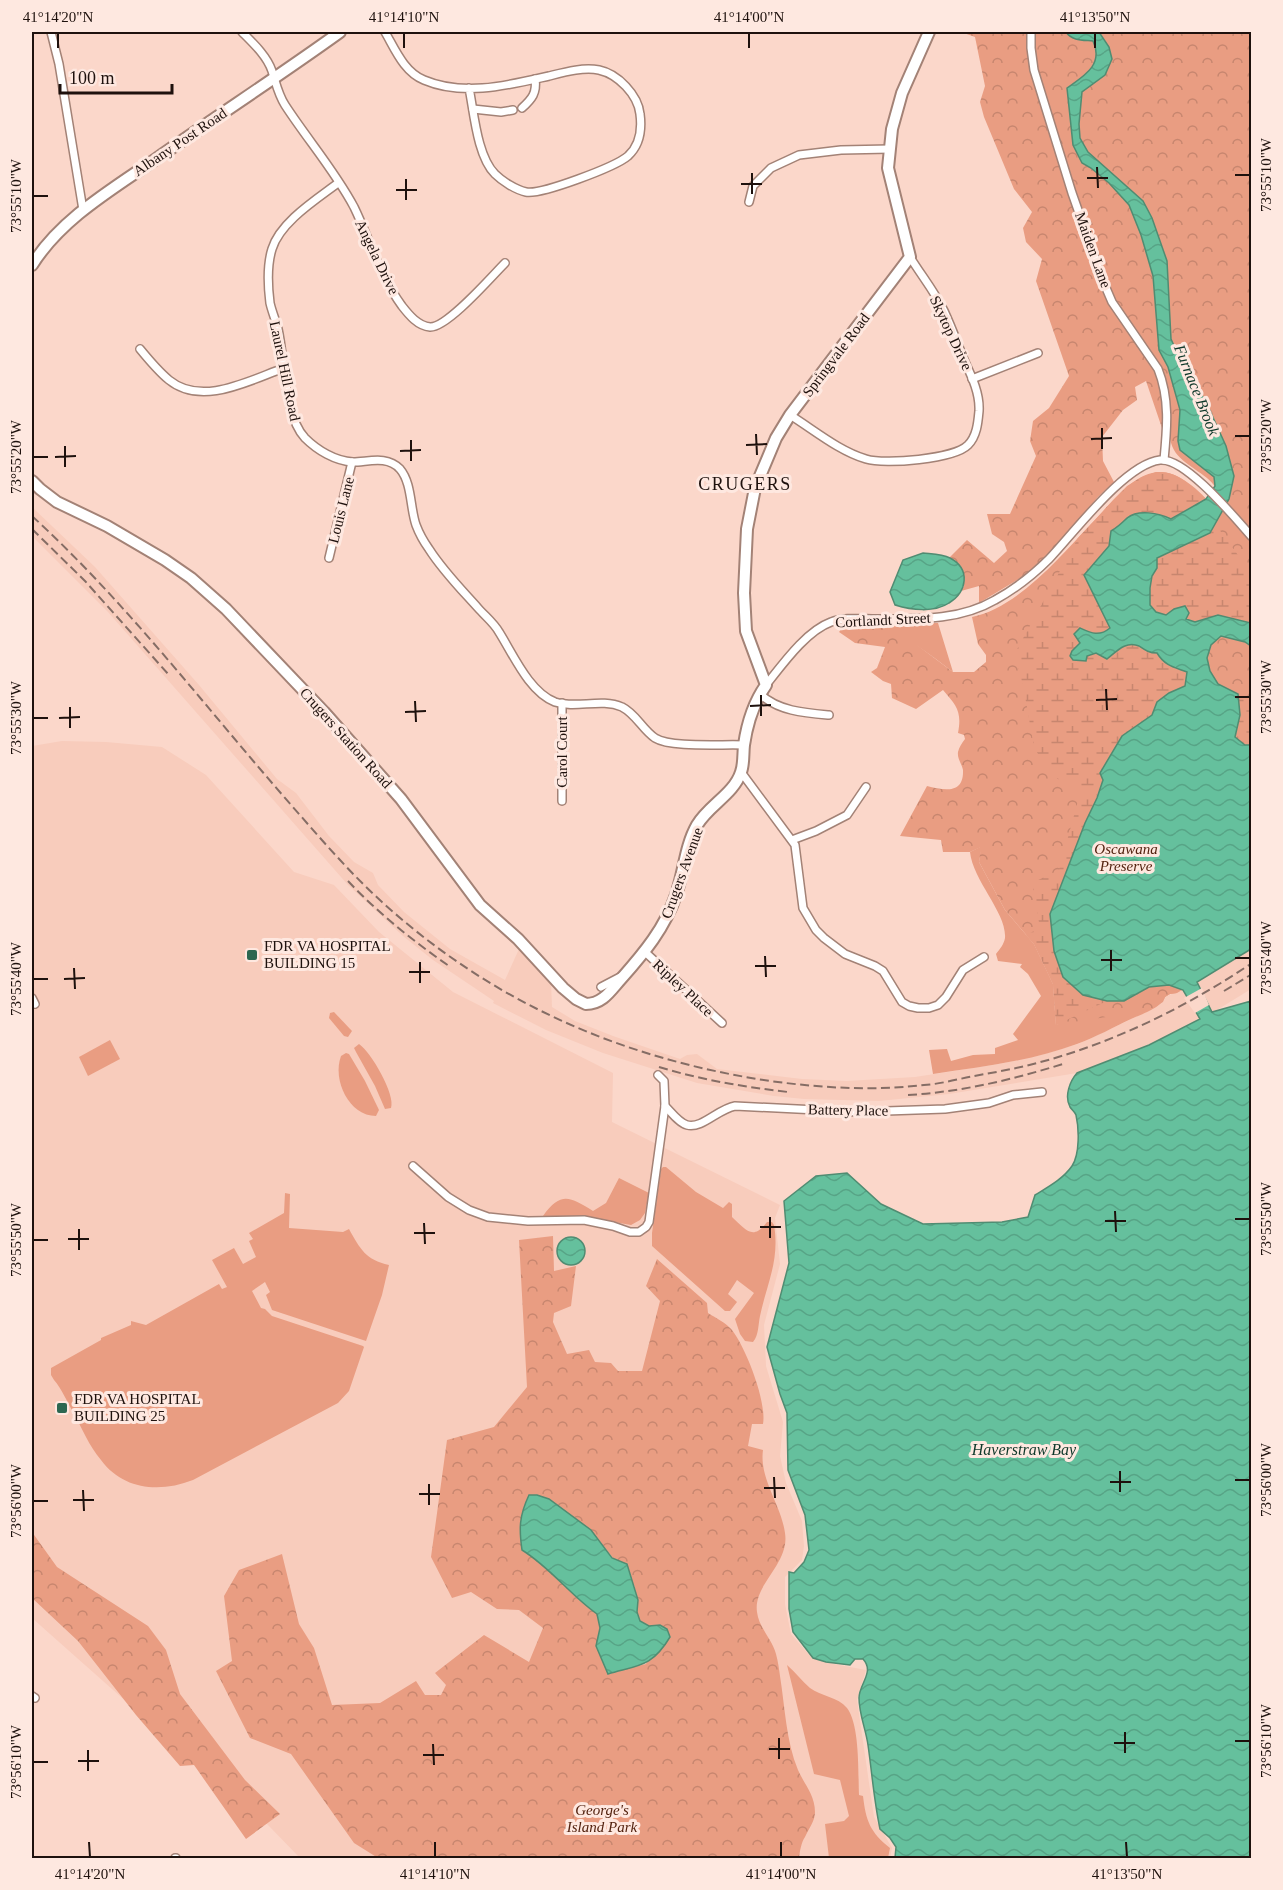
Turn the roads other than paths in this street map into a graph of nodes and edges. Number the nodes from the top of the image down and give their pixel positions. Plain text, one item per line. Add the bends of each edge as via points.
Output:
1 (51, 32) edge
2 (242, 32) edge
3 (340, 32) edge
4 (385, 32) edge
5 (929, 32) edge
6 (1031, 32) edge
7 (534, 79) junction
8 (274, 80) junction
9 (469, 88) junction
10 (522, 108) dead end
11 (473, 109) junction
12 (513, 110) dead end
13 (890, 148) junction
14 (338, 183) junction
15 (749, 202) dead end
16 (83, 210) junction
17 (35, 253) edge
18 (910, 257) junction
19 (505, 263) dead end
20 (32, 265) edge
21 (140, 349) dead end
22 (1038, 353) dead end
23 (284, 368) junction
24 (972, 379) junction
25 (790, 415) junction
26 (1164, 460) junction
27 (352, 462) junction
28 (32, 481) edge
29 (1251, 537) edge
30 (329, 558) dead end
31 (763, 690) junction
32 (562, 703) junction
33 (829, 715) dead end
34 (744, 745) junction
35 (741, 772) junction
36 (866, 787) dead end
37 (562, 801) dead end
38 (792, 840) junction
39 (645, 952) junction
40 (984, 957) dead end
41 (624, 975) junction
42 (601, 987) dead end
43 (722, 1023) dead end
44 (658, 1075) dead end
45 (1042, 1092) dead end
46 (665, 1106) junction
47 (413, 1166) dead end

1 - 16 street
2 - 8 street via 261,52
3 - 8 street, Albany Post Road
4 - 9 street via 406,68 423,80
5 - 13 street via 902,93
6 - 26 street, Maiden Lane via 1034,70 1103,281 1162,381 1167,406
7 - 9 street
7 - 10 street via 535,95
7 - 11 street via 576,70 597,70 612,76 634,96 639,107 640,135 636,146 614,165 556,187 527,193 495,175 486,162
8 - 14 street via 284,103
8 - 16 street, Albany Post Road
9 - 11 street
11 - 12 street
13 - 15 street via 792,158 771,168 753,186
13 - 18 street via 888,168
14 - 19 street, Angela Drive via 353,206 382,272 401,305 417,322 436,327 453,316
14 - 23 street, Laurel Hill Road via 302,211 272,249 268,276
16 - 17 street, Albany Post Road
17 - 20 street, Albany Post Road
18 - 24 street, Skytop Drive via 944,311
18 - 25 street, Springvale Road
21 - 23 street via 170,381 187,390 207,392 226,388
22 - 24 street, Skytop Drive
23 - 27 street, Laurel Hill Road via 295,424 305,438 332,458
24 - 25 street, Skytop Drive via 979,409 975,436 967,447 925,459 865,459
25 - 31 street, Springvale Road via 755,488 747,529 746,631
26 - 29 street via 1178,464 1202,485
26 - 31 street, Cortlandt Street via 1148,464 1120,484 1039,569 997,600 946,617 832,621 815,631
27 - 30 street, Louis Lane
27 - 32 street, Laurel Hill Road via 385,461 402,471 416,525 428,548 498,629 520,668 540,692
28 - 41 street, Crugers Station Road via 57,502 165,560 226,609 401,799 480,905 570,994 586,1004 598,1002
31 - 33 street via 769,702
31 - 34 street, Cortlandt Street
32 - 34 street, Laurel Hill Road via 622,707 654,737 672,744
32 - 37 street, Carol Court
34 - 35 street, Cortlandt Street
35 - 38 street
35 - 39 street, Crugers Avenue via 697,825 671,908
36 - 38 street via 846,815
38 - 40 street via 803,908 816,930 845,954 883,971 902,1002 929,1008 938,1005 963,970
39 - 41 street, Crugers Avenue
39 - 43 street, Ripley Place
41 - 42 street
44 - 46 street via 664,1081
45 - 46 street, Battery Place via 945,1109 857,1112 735,1106 693,1125 686,1125
46 - 47 street via 649,1222 639,1232 584,1220 488,1217 448,1197

